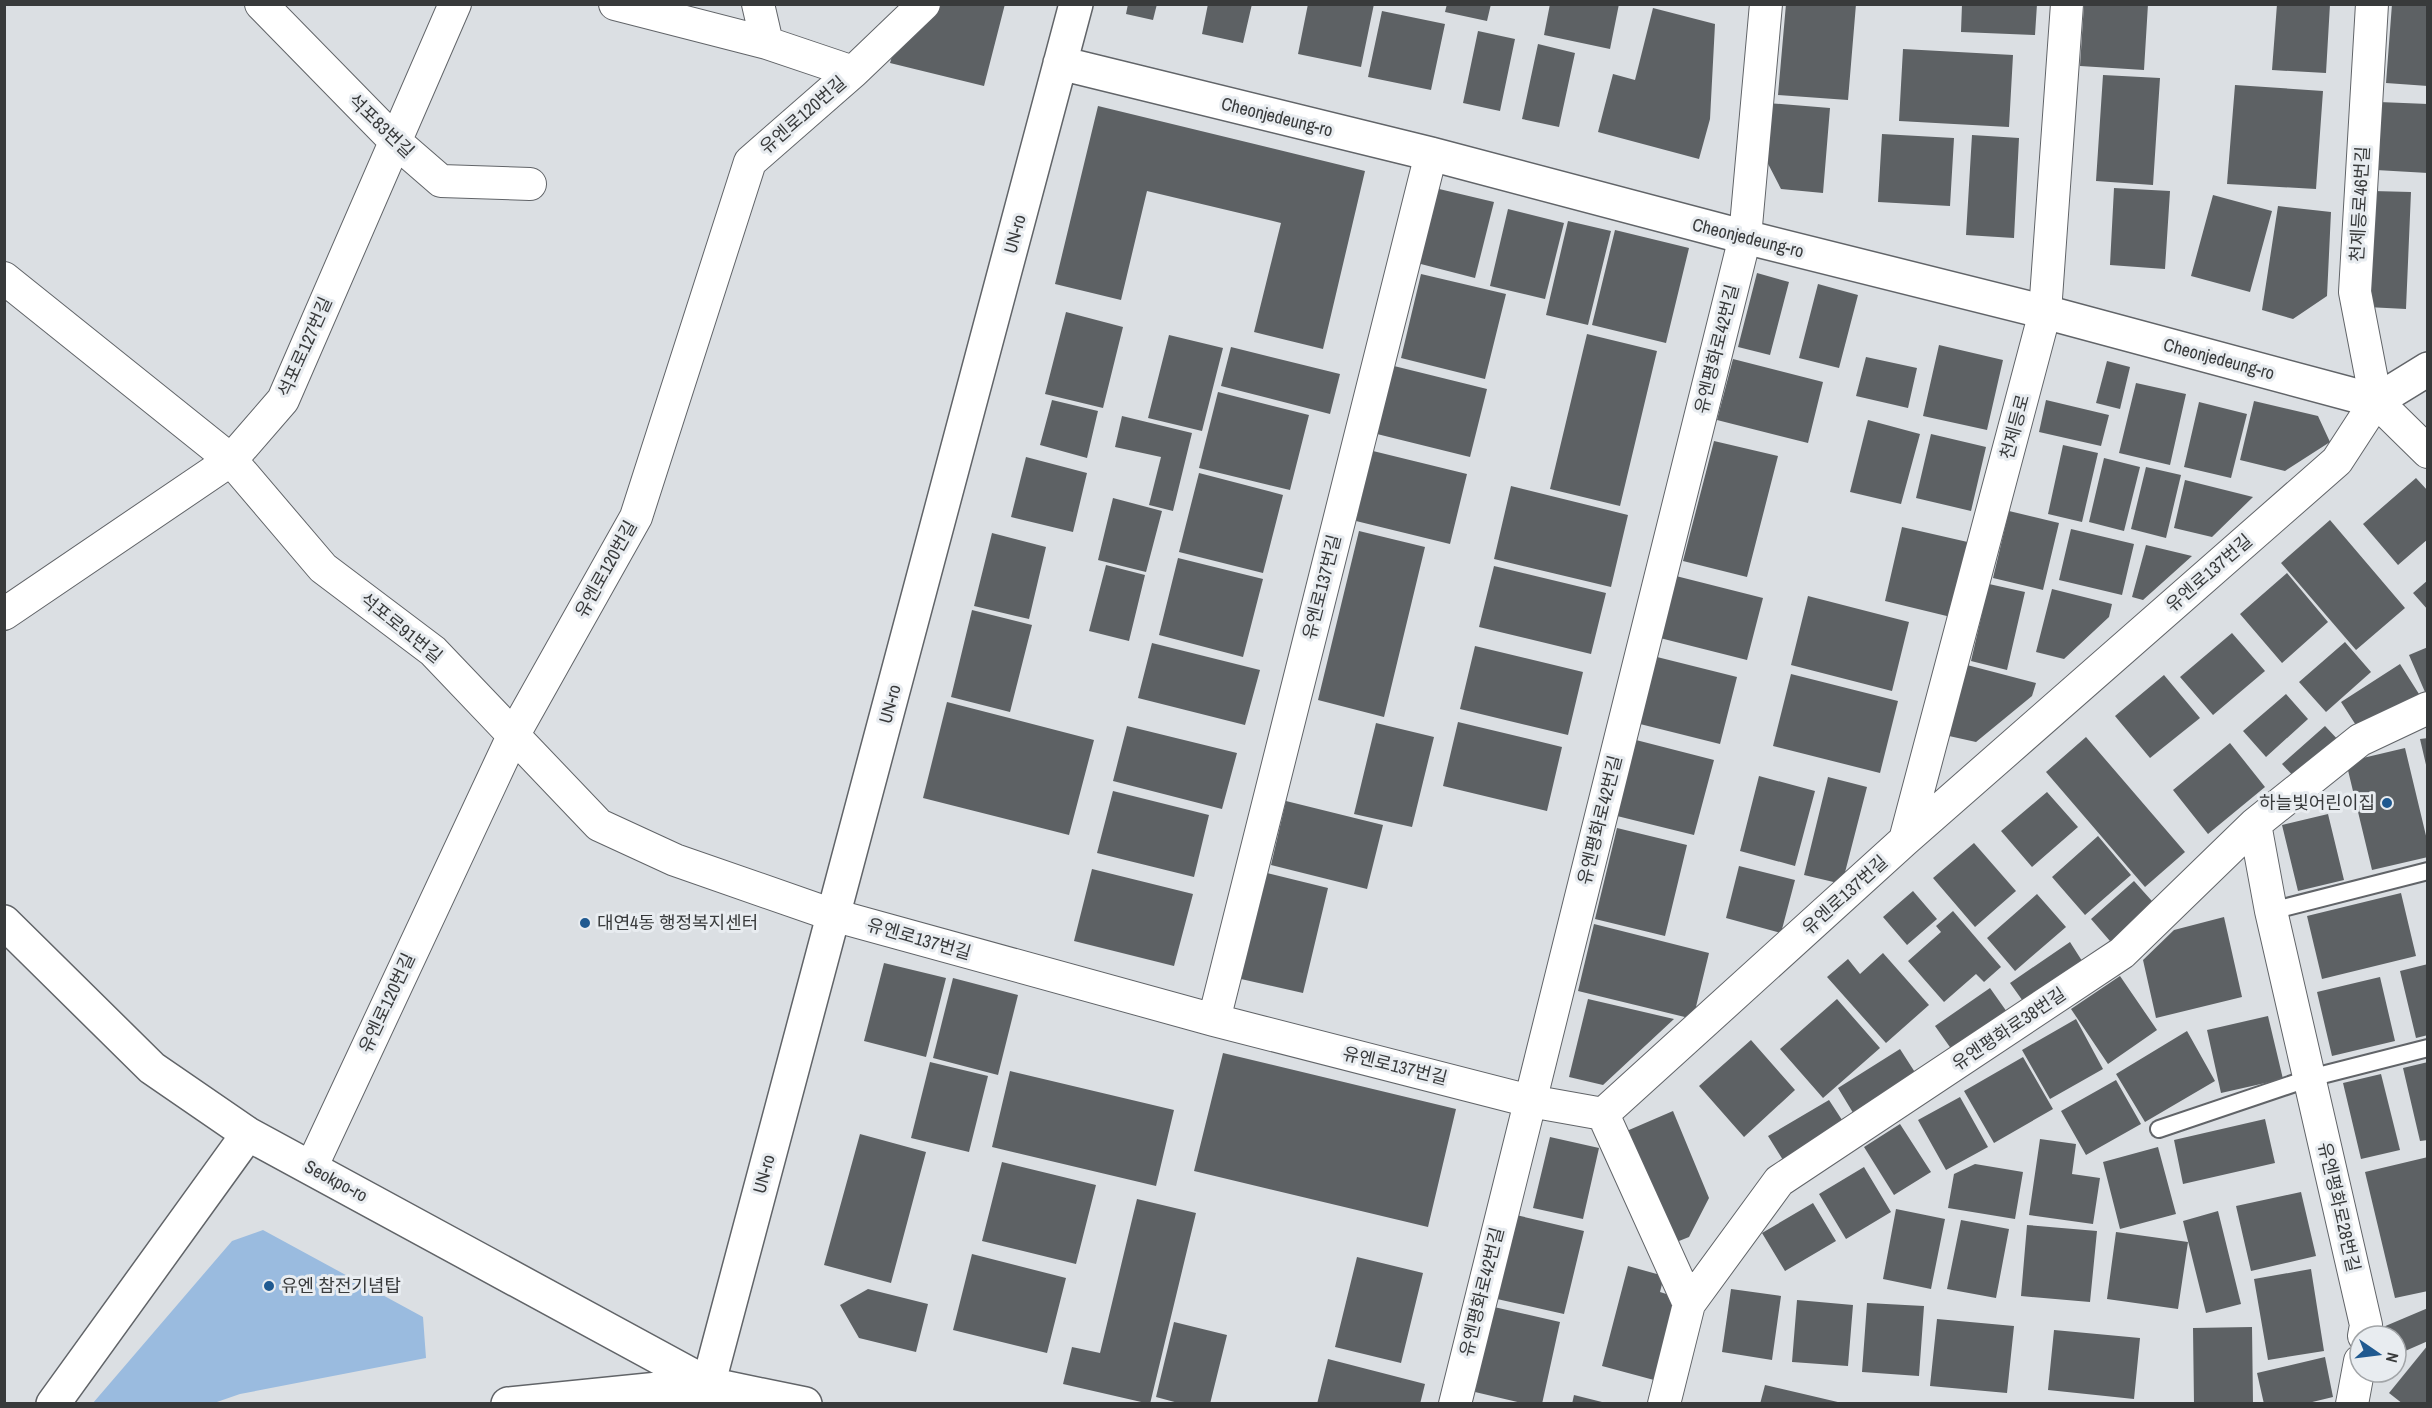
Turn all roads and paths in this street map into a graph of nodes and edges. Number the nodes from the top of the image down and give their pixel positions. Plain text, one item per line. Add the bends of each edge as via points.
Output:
1 (261, 4) edge
2 (455, 4) edge
3 (615, 4) edge
4 (758, 4) edge
5 (924, 4) edge
6 (1076, 4) edge
7 (1767, 4) edge
8 (2067, 4) edge
9 (2372, 4) edge
10 (767, 43) junction
11 (1060, 63) junction
12 (853, 72) junction
13 (396, 142) junction
14 (1431, 154) junction
15 (530, 184) dead end
16 (1744, 237) junction
17 (4, 278) edge
18 (2045, 312) junction
19 (2427, 369) edge
20 (2376, 401) junction
21 (2427, 452) edge
22 (231, 460) junction
23 (4, 614) edge
24 (2427, 708) edge
25 (513, 736) junction
26 (2255, 824) junction
27 (1905, 840) junction
28 (2427, 871) edge
29 (2271, 911) junction
30 (833, 915) junction
31 (4, 922) edge
32 (1214, 1020) junction
33 (2427, 1048) edge
34 (2310, 1078) junction
35 (1530, 1101) junction
36 (1603, 1114) junction
37 (2159, 1129) dead end
38 (248, 1134) junction
39 (310, 1168) junction
40 (1689, 1304) junction
41 (2366, 1324) edge
42 (2358, 1384) edge
43 (699, 1397) edge
44 (2356, 1401) edge
45 (53, 1404) edge
46 (508, 1404) edge
47 (805, 1404) edge
48 (1455, 1404) edge
49 (1664, 1404) edge

1 - 13 street, 석포83번길
2 - 13 street, 석포로127번길
3 - 10 street
4 - 10 street
5 - 12 street, 유엔로120번길
6 - 11 main road, UN-ro
7 - 16 street, 유엔평화로42번길
8 - 18 street, 천제등로
9 - 20 street, 천제등로46번길 via 2355,292
10 - 12 street
11 - 14 main road, Cheonjedeung-ro
11 - 30 main road, UN-ro
12 - 25 street, 유엔로120번길 via 750,162 636,518
13 - 15 street, 석포83번길 via 441,181
13 - 22 street, 석포로127번길 via 283,400
14 - 16 main road, Cheonjedeung-ro
14 - 32 street, 유엔로137번길
16 - 18 main road, Cheonjedeung-ro
16 - 35 street, 유엔평화로42번길
17 - 22 street, 석포로91번길
18 - 20 main road, Cheonjedeung-ro
18 - 27 street, 천제등로
19 - 20 main road
20 - 21 street
20 - 27 street, 유엔로137번길 via 2337,461
22 - 23 street, 석포로127번길
22 - 25 street, 석포로91번길 via 323,568 433,651
24 - 26 street, 유엔평화로38번길 via 2360,740
25 - 30 street, 석포로91번길 via 599,825 675,861
25 - 39 street, 유엔로120번길
26 - 29 street, 유엔평화로28번길
26 - 40 street, 유엔평화로38번길 via 2122,953 1779,1181
27 - 36 street, 유엔로137번길
28 - 29 lane
29 - 34 street, 유엔평화로28번길
30 - 32 street, 유엔로137번길
30 - 43 main road, UN-ro
31 - 38 main road, Seokpo-ro via 152,1068
32 - 35 street, 유엔로137번길
33 - 34 lane
34 - 37 lane
34 - 41 street, 유엔평화로28번길
35 - 36 street, 유엔로137번길
35 - 48 street, 유엔평화로42번길
36 - 40 street
38 - 39 main road, Seokpo-ro
38 - 45 main road
39 - 43 main road, Seokpo-ro
40 - 49 street, 유엔평화로38번길
42 - 44 street
43 - 46 main road
43 - 47 main road

